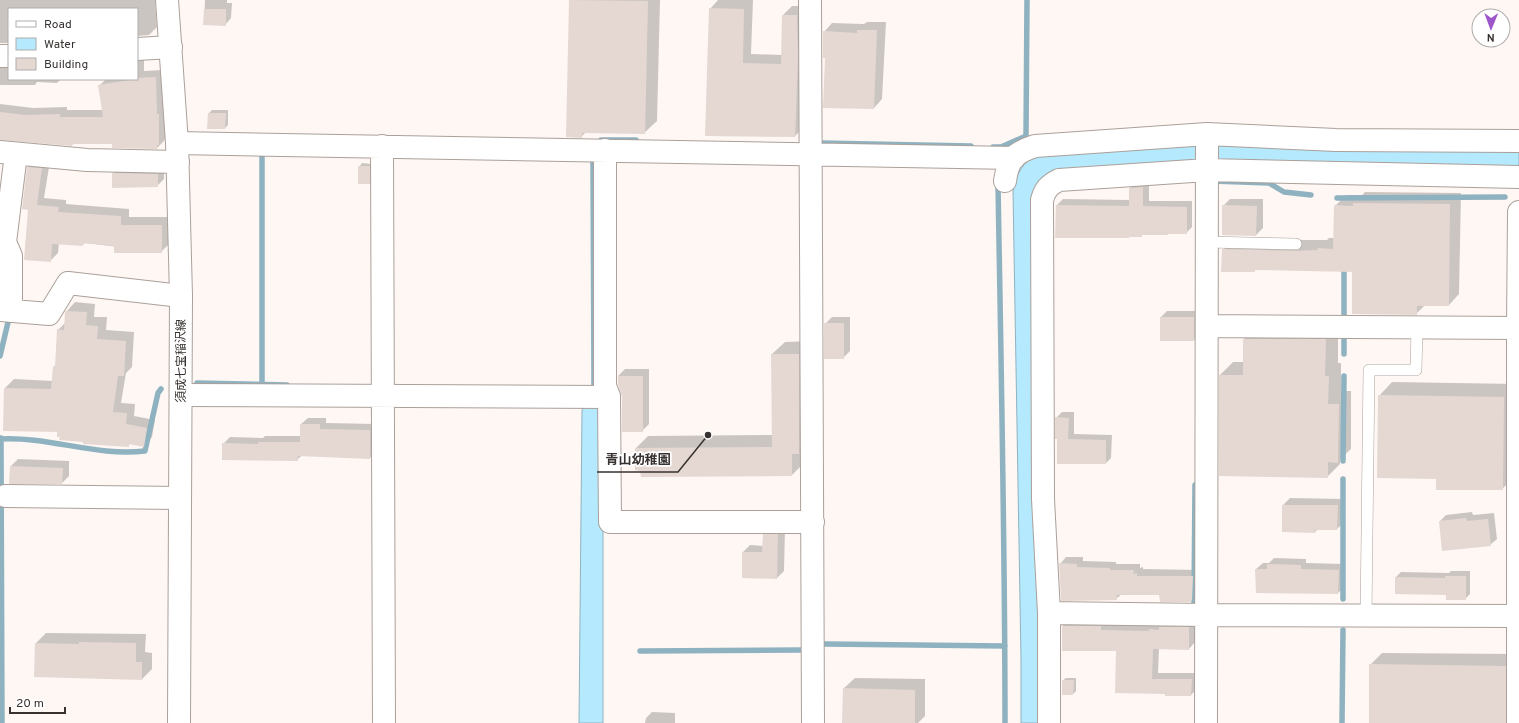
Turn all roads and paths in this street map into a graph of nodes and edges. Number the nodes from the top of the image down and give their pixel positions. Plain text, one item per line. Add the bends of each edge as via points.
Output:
1 (167, 0) edge
2 (810, 0) edge
3 (171, 47) junction
4 (138, 49) edge
5 (1207, 137) junction
6 (1519, 141) edge
7 (382, 146) junction
8 (605, 150) junction
9 (178, 152) junction
10 (8, 153) edge
11 (811, 154) junction
12 (1014, 158) junction
13 (1207, 168) junction
14 (1519, 177) edge
15 (1005, 181) dead end
16 (1519, 212) edge
17 (1207, 242) junction
18 (1296, 244) dead end
19 (182, 296) junction
20 (6, 310) edge
21 (1207, 326) junction
22 (1417, 327) junction
23 (1518, 328) edge
24 (181, 395) junction
25 (382, 396) junction
26 (609, 397) junction
27 (5, 496) dead end
28 (180, 498) junction
29 (813, 522) junction
30 (1049, 613) junction
31 (1206, 615) junction
32 (1366, 616) junction
33 (1519, 616) edge
34 (179, 723) edge
35 (384, 723) edge
36 (814, 723) edge
37 (1049, 723) edge
38 (1206, 723) edge
39 (1518, 723) edge

1 - 3 street, 須成七宝稲沢線
2 - 11 street
3 - 4 street
3 - 9 street, 須成七宝稲沢線
5 - 6 street
5 - 12 street via 1035,146 1022,150
5 - 13 street
7 - 8 street
7 - 9 street
7 - 25 street
8 - 11 street
8 - 26 street via 605,386
9 - 10 street via 87,160
9 - 19 street, 須成七宝稲沢線
10 - 20 street via 5,242 11,256
11 - 12 street
11 - 29 street
12 - 15 street via 1007,168
13 - 14 street
13 - 17 street
13 - 30 street via 1059,180 1050,184 1044,191 1043,499
16 - 23 street
17 - 18 lane
17 - 21 street
19 - 20 street via 68,283 49,314
19 - 24 street, 須成七宝稲沢線
21 - 22 street
21 - 31 street
22 - 23 street
22 - 32 lane via 1416,370 1369,370
23 - 33 street
24 - 25 street
24 - 28 street, 須成七宝稲沢線
25 - 26 street
25 - 35 street
26 - 29 street via 610,522
27 - 28 street
28 - 34 street, 須成七宝稲沢線
29 - 36 street
30 - 31 street
30 - 37 street
31 - 32 street
31 - 38 street
32 - 33 street
33 - 39 street

